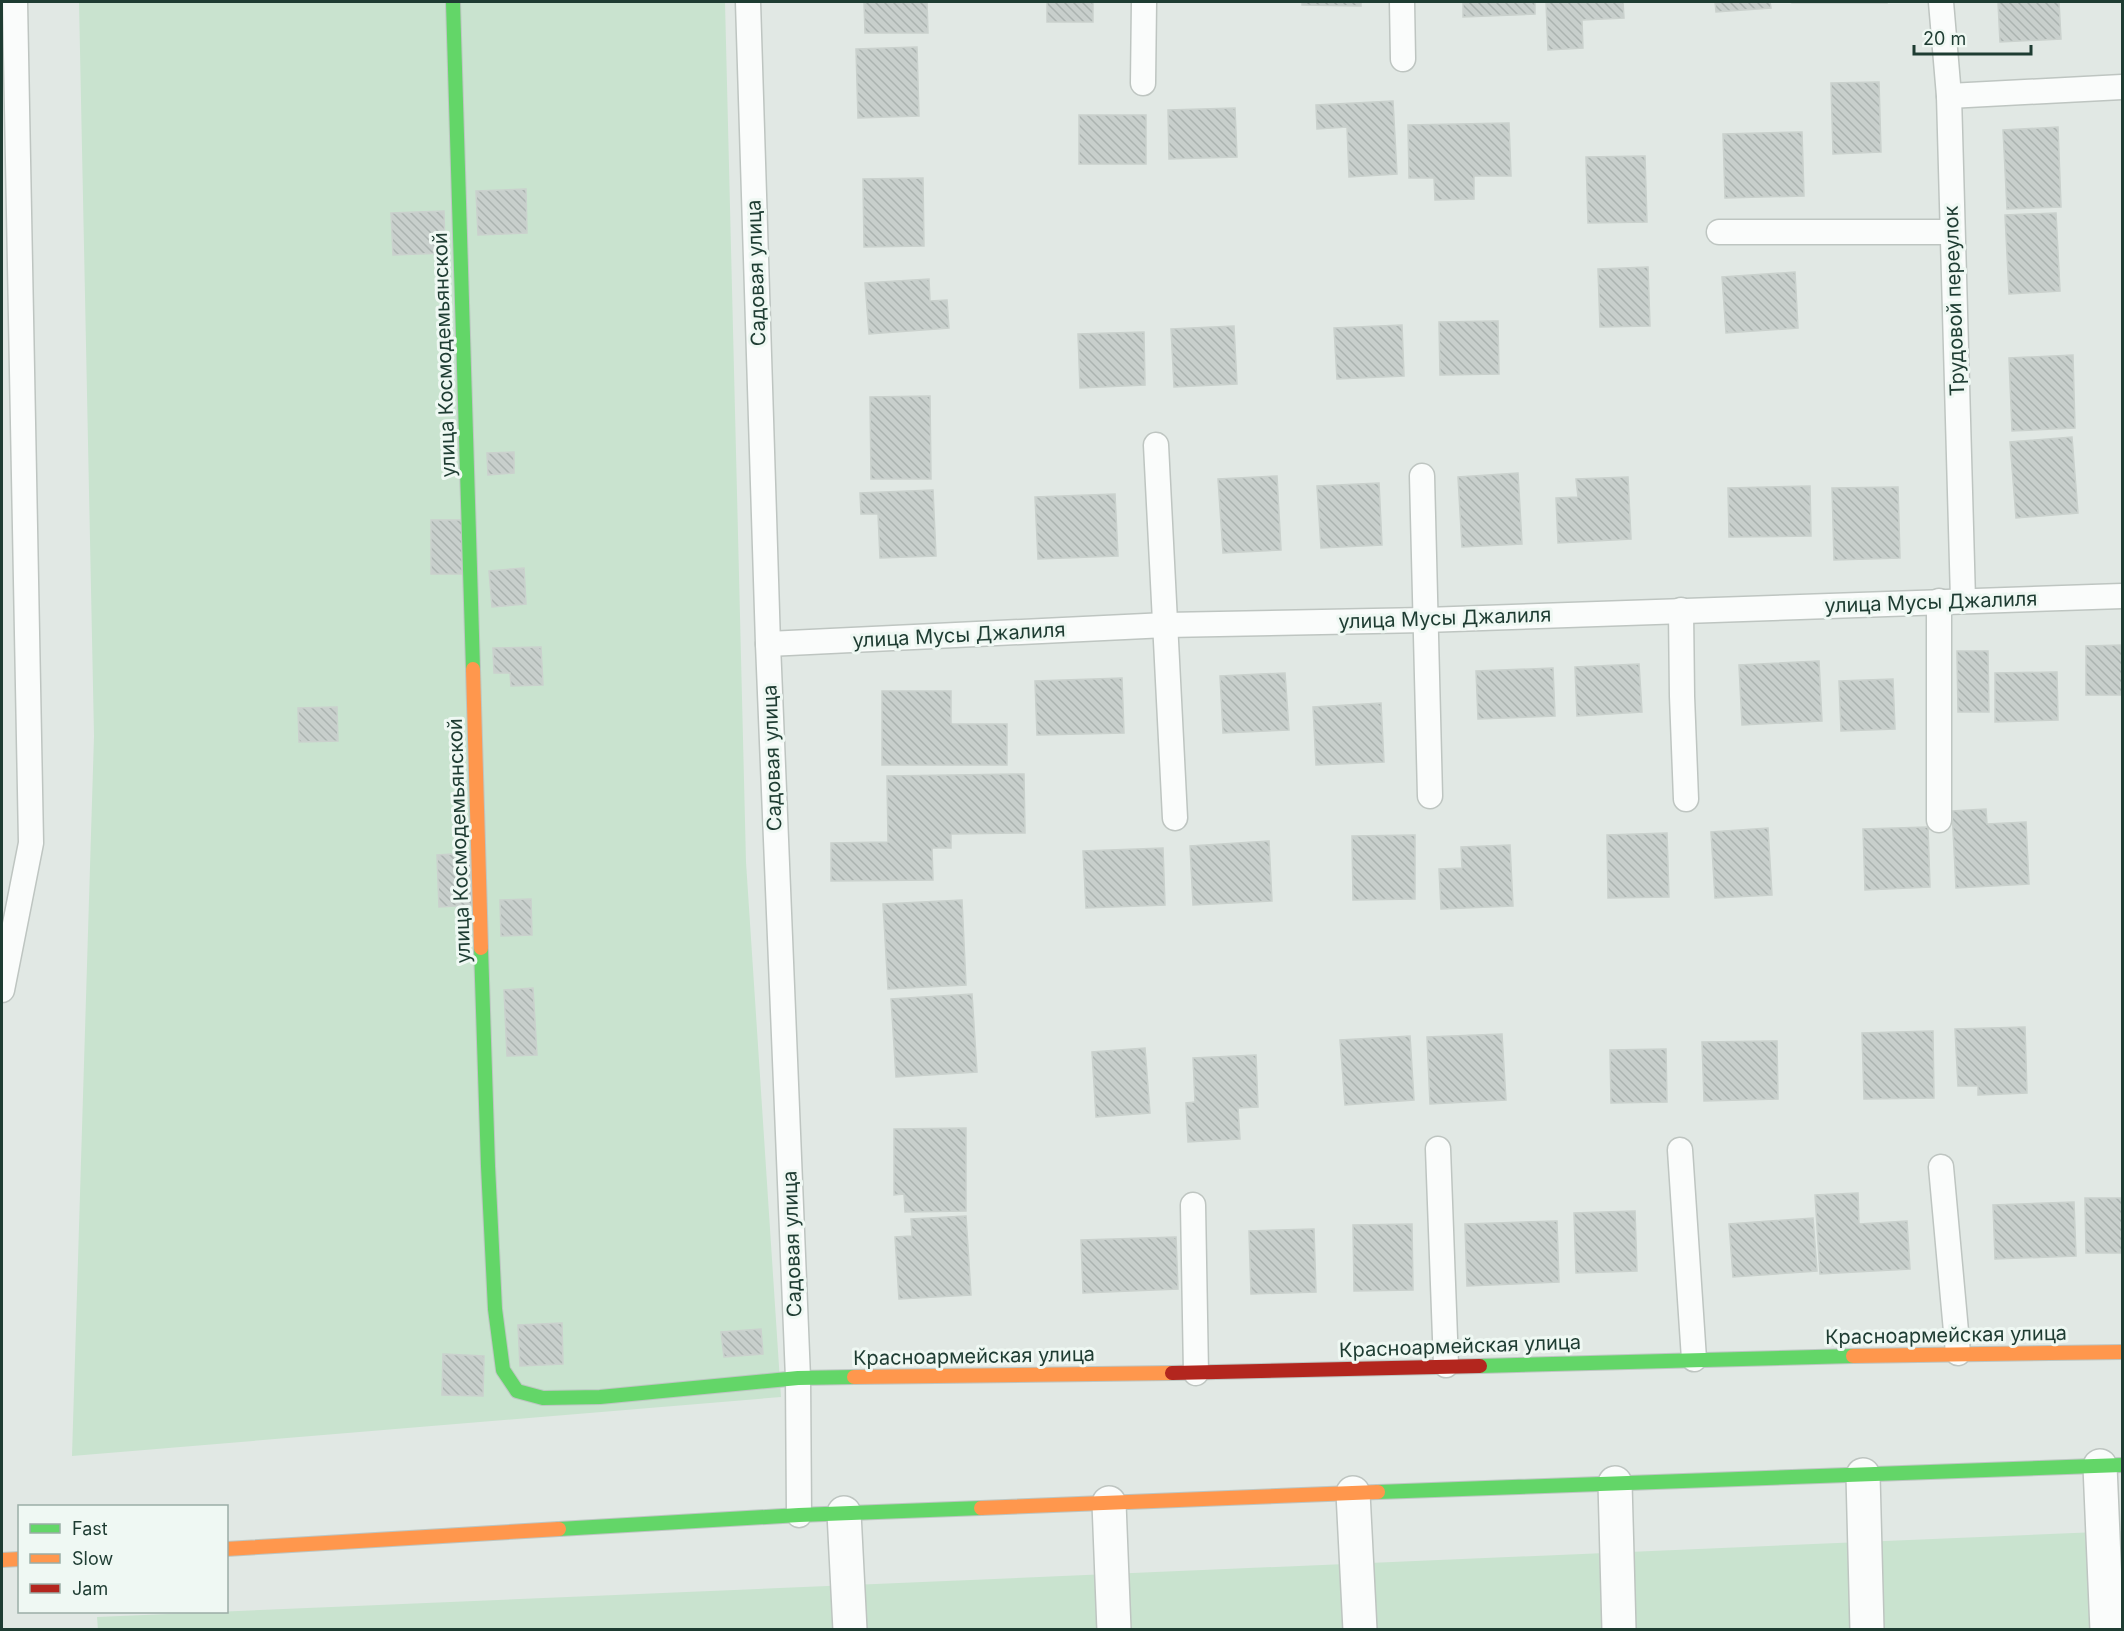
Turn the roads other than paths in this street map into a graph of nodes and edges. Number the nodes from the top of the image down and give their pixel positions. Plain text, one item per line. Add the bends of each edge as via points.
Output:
1 (15, 2) edge
2 (453, 2) edge
3 (748, 2) edge
4 (1144, 2) edge
5 (1402, 2) edge
6 (1941, 2) edge
7 (1403, 59) dead end
8 (1143, 83) dead end
9 (2122, 87) edge
10 (1949, 96) junction
11 (1719, 232) dead end
12 (1952, 232) junction
13 (1156, 445) dead end
14 (1422, 476) dead end
15 (2122, 596) edge
16 (1963, 600) junction
17 (1939, 601) junction
18 (1681, 610) junction
19 (1425, 620) junction
20 (1166, 625) junction
21 (768, 644) junction
22 (1430, 796) dead end
23 (1686, 799) dead end
24 (1175, 818) dead end
25 (1939, 820) dead end
26 (2, 990) edge
27 (1438, 1149) dead end
28 (1680, 1150) dead end
29 (1941, 1167) dead end
30 (1193, 1205) dead end
31 (2122, 1352) edge
32 (1958, 1353) junction
33 (1694, 1359) junction
34 (1446, 1365) junction
35 (1196, 1373) junction
36 (798, 1378) junction
37 (2111, 1466) edge
38 (1863, 1475) junction
39 (1615, 1483) junction
40 (1353, 1493) junction
41 (1109, 1503) junction
42 (844, 1514) junction
43 (799, 1515) junction
44 (228, 1549) edge
45 (18, 1559) edge
46 (2, 1560) edge
47 (850, 1629) edge
48 (1114, 1629) edge
49 (1360, 1629) edge
50 (1619, 1629) edge
51 (1867, 1629) edge
52 (2107, 1629) edge

1 - 26 lane via 31,843
2 - 36 street, улица Космодемьянской via 488,1166 502,1370 517,1391 543,1398 600,1397
3 - 21 lane, Садовая улица
4 - 8 lane
5 - 7 lane
6 - 10 lane, Трудовой переулок
9 - 10 lane
10 - 12 lane, Трудовой переулок
11 - 12 lane
12 - 16 lane, Трудовой переулок
13 - 20 lane
14 - 19 lane
15 - 16 lane, улица Мусы Джалиля
16 - 17 lane, улица Мусы Джалиля
17 - 18 lane, улица Мусы Джалиля
17 - 25 lane
18 - 19 lane, улица Мусы Джалиля
18 - 23 lane
19 - 20 lane, улица Мусы Джалиля
19 - 22 lane
20 - 21 lane, улица Мусы Джалиля
20 - 24 lane
21 - 36 lane, Садовая улица
27 - 34 lane
28 - 33 lane
29 - 32 lane
30 - 35 lane
31 - 32 street, Красноармейская улица
32 - 33 street, Красноармейская улица
33 - 34 street, Красноармейская улица
34 - 35 street, Красноармейская улица
35 - 36 street, Красноармейская улица
36 - 43 lane, Садовая улица
37 - 38 street
37 - 52 street
38 - 39 street
38 - 51 street
39 - 40 street
39 - 50 street
40 - 41 street
40 - 49 street
41 - 42 street
41 - 48 street
42 - 43 street
42 - 47 street
43 - 44 street
45 - 46 street

